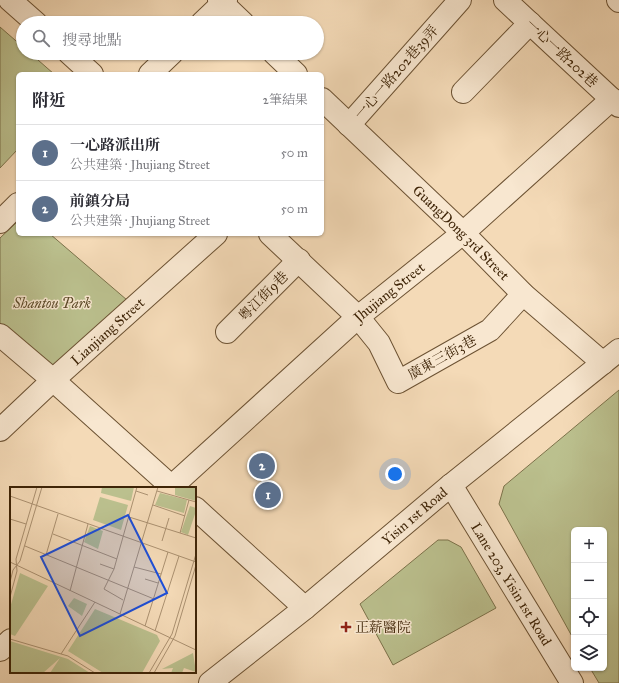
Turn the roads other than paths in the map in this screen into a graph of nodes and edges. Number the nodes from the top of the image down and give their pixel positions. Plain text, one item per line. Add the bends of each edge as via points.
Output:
1 (460, 0) edge
2 (505, 0) edge
3 (222, 1) edge
4 (17, 2) edge
5 (30, 16) edge
6 (208, 16) edge
7 (236, 16) edge
8 (530, 23) junction
9 (77, 60) edge
10 (165, 60) edge
11 (281, 60) edge
12 (90, 72) edge
13 (152, 72) edge
14 (294, 72) edge
15 (463, 92) dead end
16 (324, 101) edge
17 (615, 102) edge
18 (349, 125) junction
19 (16, 206) edge
20 (0, 222) edge
21 (463, 233) junction
22 (214, 236) edge
23 (272, 236) edge
24 (299, 260) junction
25 (524, 294) junction
26 (358, 317) junction
27 (227, 332) dead end
28 (0, 335) edge
29 (611, 357) edge
30 (53, 380) junction
31 (0, 430) edge
32 (451, 485) junction
33 (170, 487) edge
34 (172, 487) edge
35 (196, 509) edge
36 (305, 608) junction
37 (210, 683) edge
38 (572, 683) edge

1 - 18 street, 一心一路202巷39弄
2 - 8 street, 一心一路202巷
3 - 6 street
3 - 7 street
4 - 5 street
8 - 15 street
8 - 17 street, 一心一路202巷
9 - 12 street
10 - 13 street
11 - 14 street
16 - 18 street, GuangDong 3rd Street
17 - 21 street, Jhujiang Street
18 - 21 street, GuangDong 3rd Street
19 - 20 street
21 - 25 street, GuangDong 3rd Street
21 - 26 street, Jhujiang Street
22 - 30 street, Lianjiang Street
23 - 24 street
24 - 26 street
24 - 27 street, 粵江街9巷
25 - 26 street, 廣東三街3巷 via 490,330 398,382 379,343
25 - 29 street, GuangDong 3rd Street
26 - 34 street, Jhujiang Street
28 - 30 street
29 - 32 street, Yisin 1st Road
30 - 31 street, Lianjiang Street
30 - 33 street
32 - 36 street, Yisin 1st Road
32 - 38 street, Lane 203, Yisin 1st Road
35 - 36 street
36 - 37 street, Yisin 1st Road

